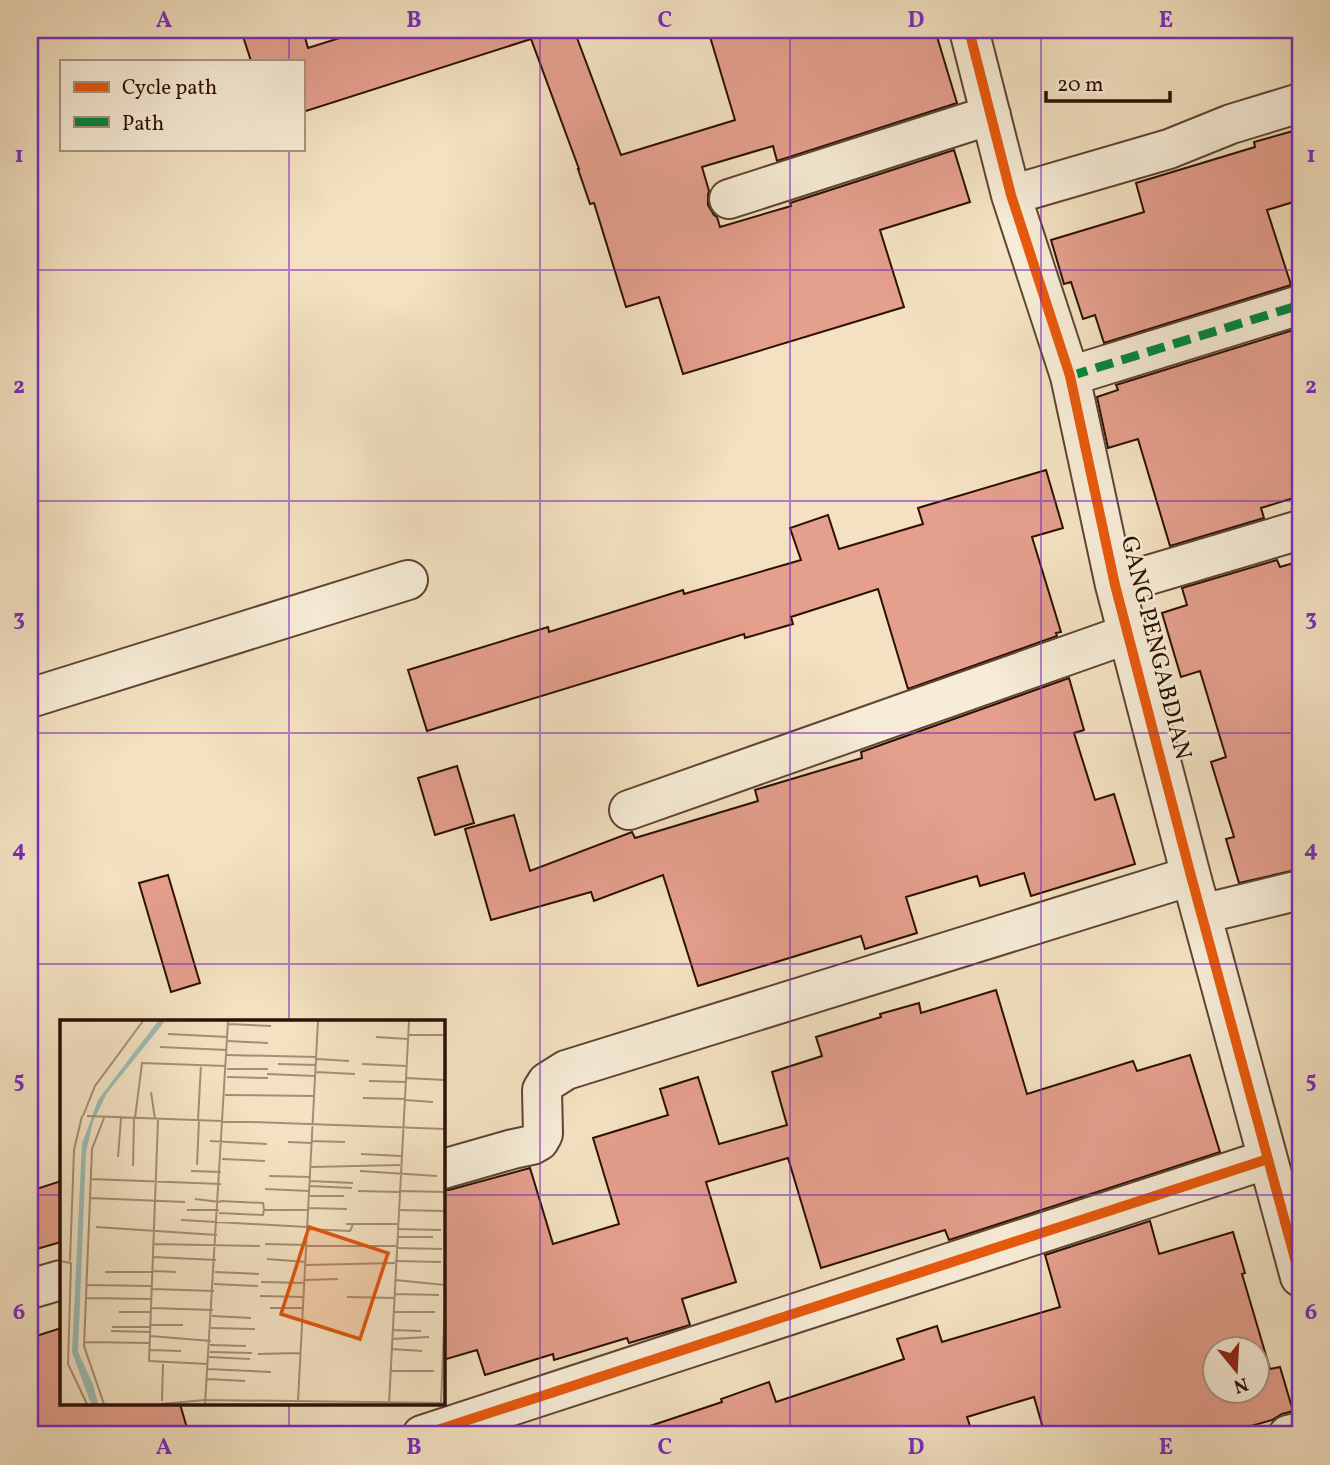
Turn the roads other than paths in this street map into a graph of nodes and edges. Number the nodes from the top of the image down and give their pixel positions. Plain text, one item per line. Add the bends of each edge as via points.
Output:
1 (969, 30) edge
2 (1300, 103) edge
3 (990, 115) junction
4 (1012, 195) junction
5 (729, 199) dead end
6 (1300, 305) edge
7 (1070, 376) junction
8 (1300, 530) edge
9 (408, 580) dead end
10 (1115, 585) junction
11 (1128, 634) junction
12 (30, 698) edge
13 (629, 810) dead end
14 (1191, 876) junction
15 (1300, 890) edge
16 (1202, 914) junction
17 (1281, 1168) edge
18 (444, 1169) edge
19 (1300, 1277) edge
20 (60, 1280) edge
21 (30, 1289) edge
22 (1300, 1432) edge
23 (422, 1435) edge
24 (1288, 1435) edge

1 - 3 street, GANG PENGABDIAN
2 - 4 street via 1169,149
3 - 4 street, GANG PENGABDIAN
3 - 5 street
4 - 7 street, GANG PENGABDIAN
6 - 7 street
7 - 10 street, GANG PENGABDIAN
8 - 10 street
9 - 12 street
10 - 11 street, GANG PENGABDIAN
11 - 13 street
11 - 14 street, GANG PENGABDIAN
14 - 16 street, GANG PENGABDIAN
14 - 18 street via 566,1070 542,1090 540,1141
15 - 16 street
16 - 17 street, GANG PENGABDIAN
17 - 19 street, GANG PENGABDIAN
17 - 23 street
20 - 21 street
22 - 24 street

